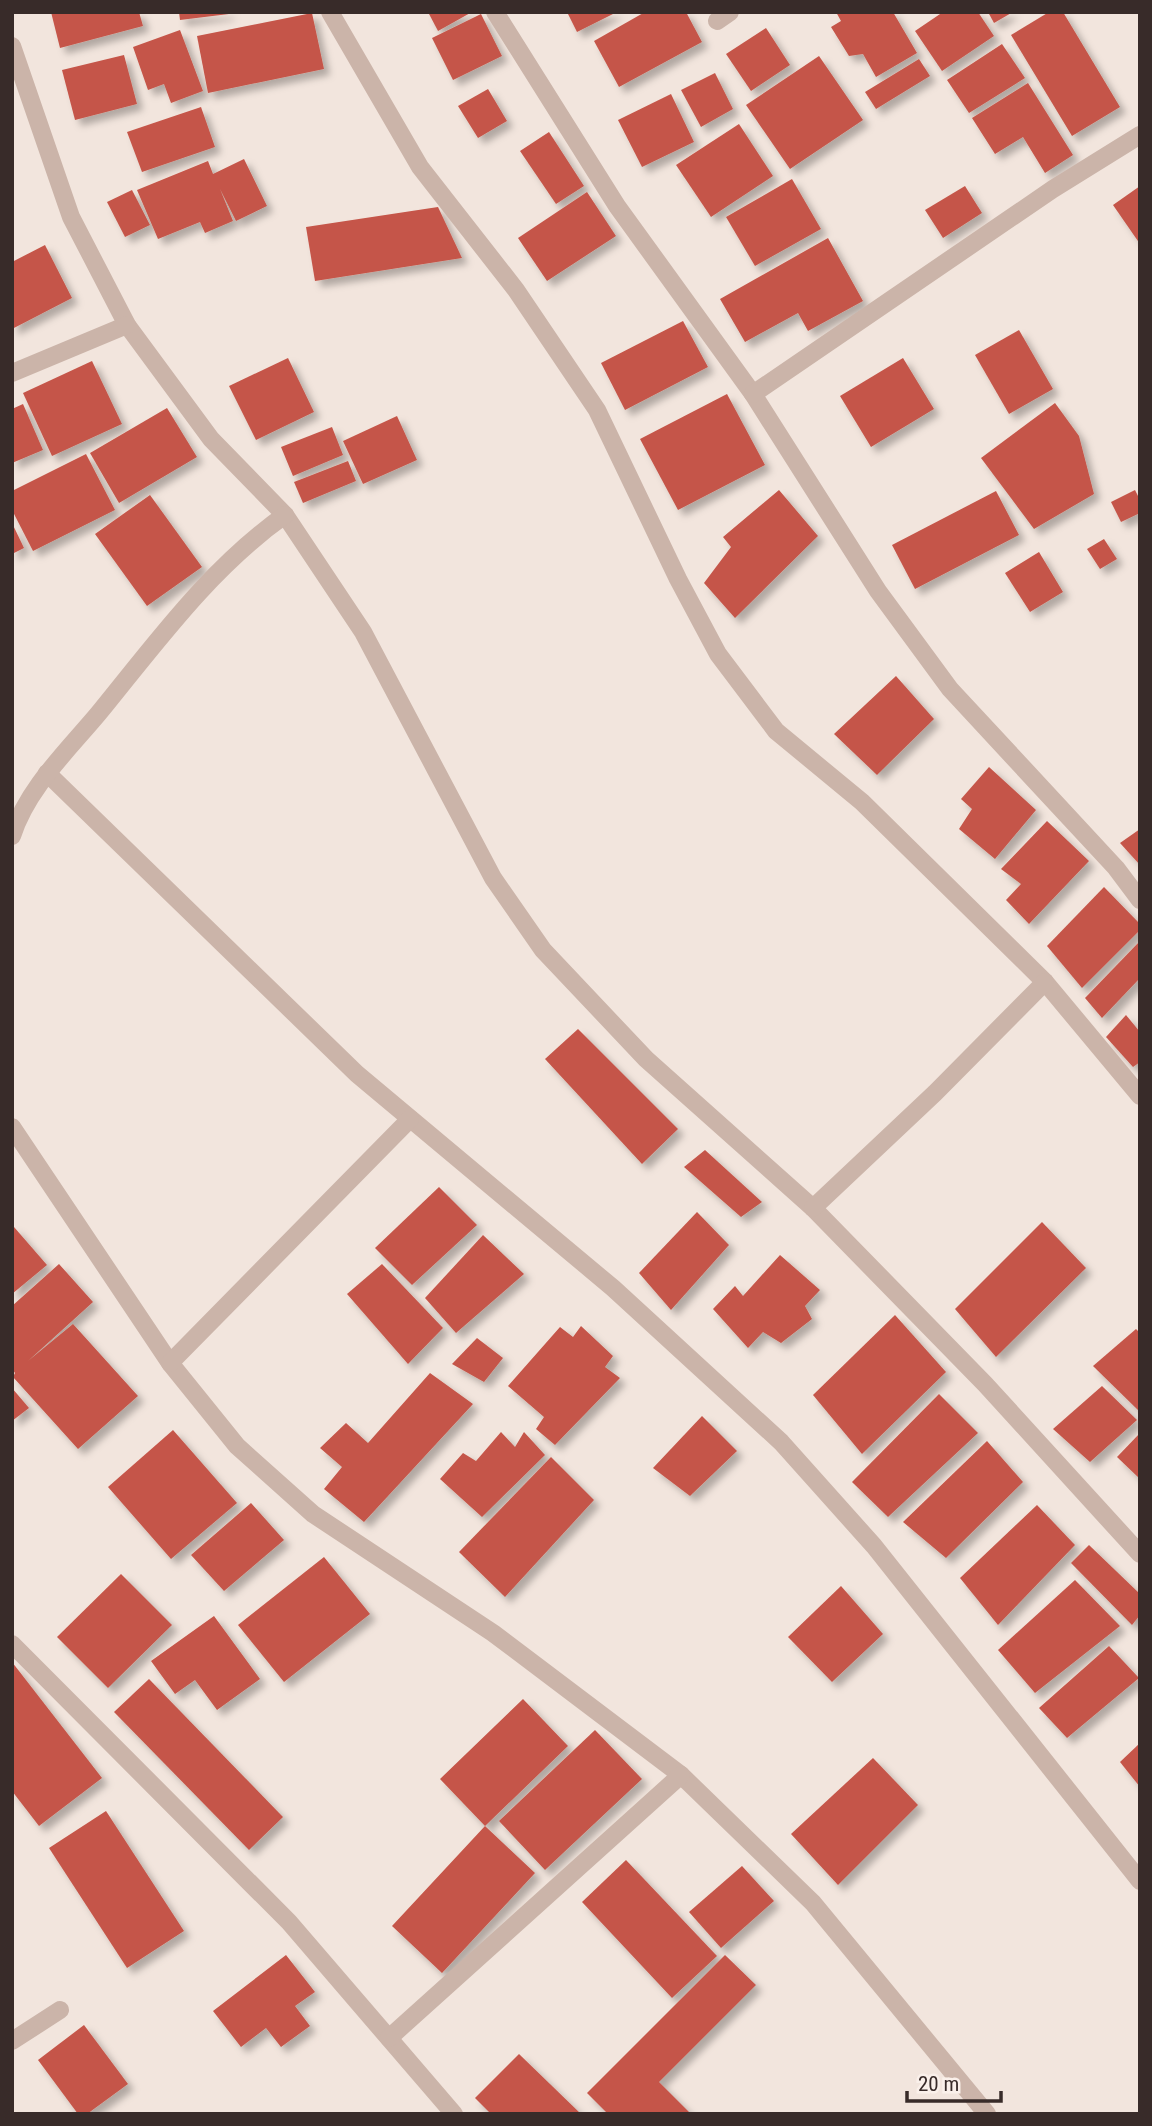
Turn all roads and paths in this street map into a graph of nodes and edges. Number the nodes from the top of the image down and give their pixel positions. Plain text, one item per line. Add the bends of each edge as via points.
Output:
1 (330, 12) edge
2 (495, 12) edge
3 (12, 46) edge
4 (1140, 135) edge
5 (127, 325) junction
6 (12, 373) edge
7 (753, 394) junction
8 (285, 515) junction
9 (47, 773) junction
10 (12, 836) edge
11 (1140, 900) edge
12 (1045, 982) junction
13 (1140, 1096) edge
14 (411, 1119) junction
15 (12, 1127) edge
16 (813, 1208) junction
17 (170, 1363) junction
18 (1140, 1554) edge
19 (13, 1647) edge
20 (681, 1775) junction
21 (1140, 1881) edge
22 (60, 2010) dead end
23 (389, 2038) junction
24 (12, 2041) edge
25 (454, 2114) edge
26 (987, 2114) edge

1 - 12 street via 420,167 516,290 597,410 718,654 776,731 862,802
2 - 7 street via 617,206
3 - 5 street via 71,217
4 - 7 street via 1052,189
5 - 6 street
5 - 8 street via 211,439
7 - 11 street via 878,591 950,689 1107,858
8 - 9 street via 218,571
8 - 16 street via 363,632 493,878 543,950 646,1059
9 - 10 street
9 - 14 street via 357,1074
12 - 13 street
12 - 16 street
14 - 17 street
14 - 21 street via 612,1288 782,1441 874,1546
15 - 17 street
16 - 18 street via 985,1384
17 - 20 street via 237,1446 313,1514 493,1633
19 - 23 street via 289,1922
20 - 23 street
20 - 26 street via 813,1903
22 - 24 street
23 - 25 street

